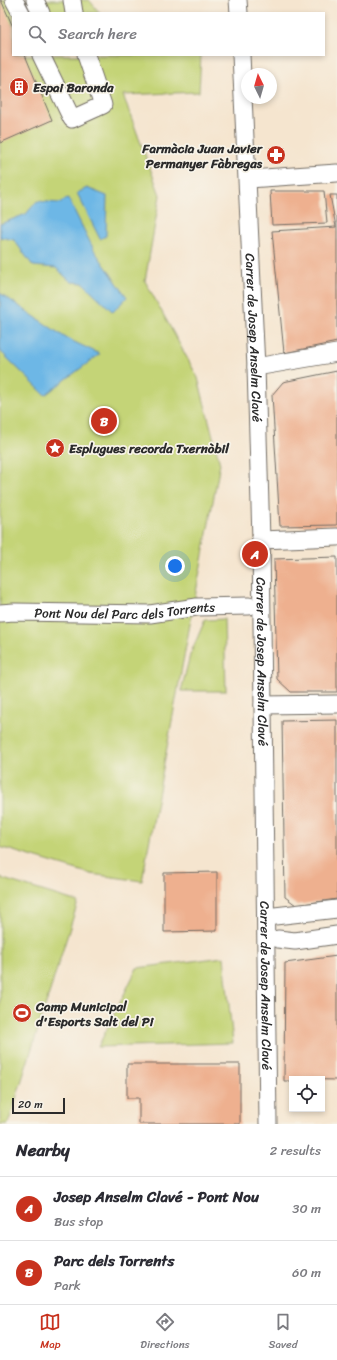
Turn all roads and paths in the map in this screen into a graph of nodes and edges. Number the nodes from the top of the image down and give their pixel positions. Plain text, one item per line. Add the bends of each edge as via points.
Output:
1 (14, 0) edge
2 (35, 0) edge
3 (72, 0) edge
4 (238, 0) edge
5 (20, 12) edge
6 (41, 12) edge
7 (74, 12) edge
8 (239, 12) edge
9 (43, 56) edge
10 (86, 56) edge
11 (241, 56) edge
12 (337, 173) edge
13 (248, 179) junction
14 (337, 353) edge
15 (256, 368) junction
16 (337, 537) edge
17 (261, 540) junction
18 (249, 606) dead end
19 (7, 612) edge
20 (337, 704) edge
21 (263, 705) junction
22 (337, 909) edge
23 (266, 917) junction
24 (337, 935) edge
25 (278, 939) dead end
26 (268, 1124) edge

1 - 5 street
2 - 6 street
3 - 7 street
4 - 8 street
9 - 10 street via 72,119 103,105
11 - 13 street, Carrer de Josep Anselm Clavé
12 - 13 street
13 - 15 street, Carrer de Josep Anselm Clavé
14 - 15 street
15 - 17 street, Carrer de Josep Anselm Clavé
16 - 17 street
17 - 21 street, Carrer de Josep Anselm Clavé
18 - 19 street, Pont Nou del Parc dels Torrents via 197,607 150,614
20 - 21 street
21 - 23 street, Carrer de Josep Anselm Clavé
22 - 23 street
23 - 26 street, Carrer de Josep Anselm Clavé
24 - 25 street via 295,941

